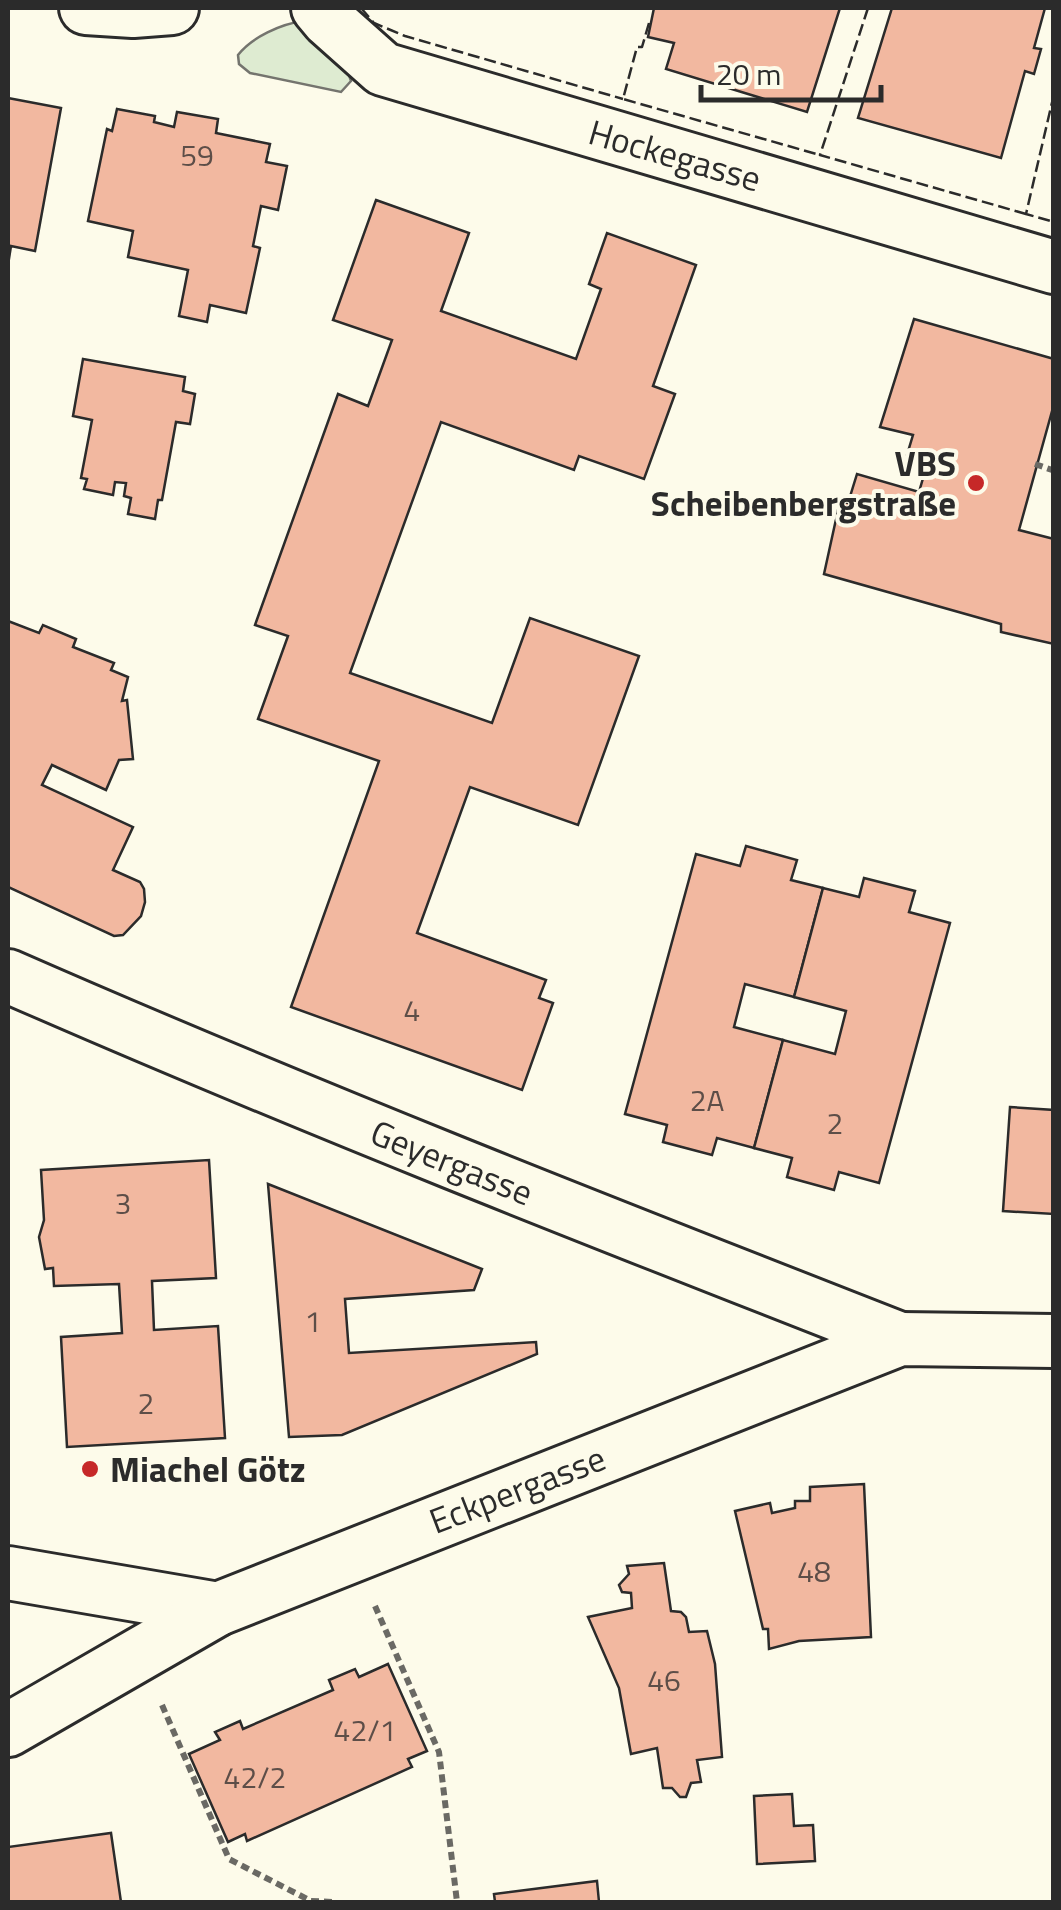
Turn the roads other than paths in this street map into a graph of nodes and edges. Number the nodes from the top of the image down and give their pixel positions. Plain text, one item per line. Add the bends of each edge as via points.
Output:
1 (86, 8) edge
2 (172, 8) edge
3 (318, 8) edge
4 (1054, 267) edge
5 (8, 976) edge
6 (900, 1339) junction
7 (1054, 1341) edge
8 (8, 1573) edge
9 (218, 1609) junction
10 (8, 1730) edge

1 - 2 street
3 - 4 street, Hockegasse via 383,69
5 - 6 street, Geyergasse via 533,1196
6 - 7 street, Eckpergasse
6 - 9 street, Eckpergasse
8 - 9 street
9 - 10 street, Eckpergasse

